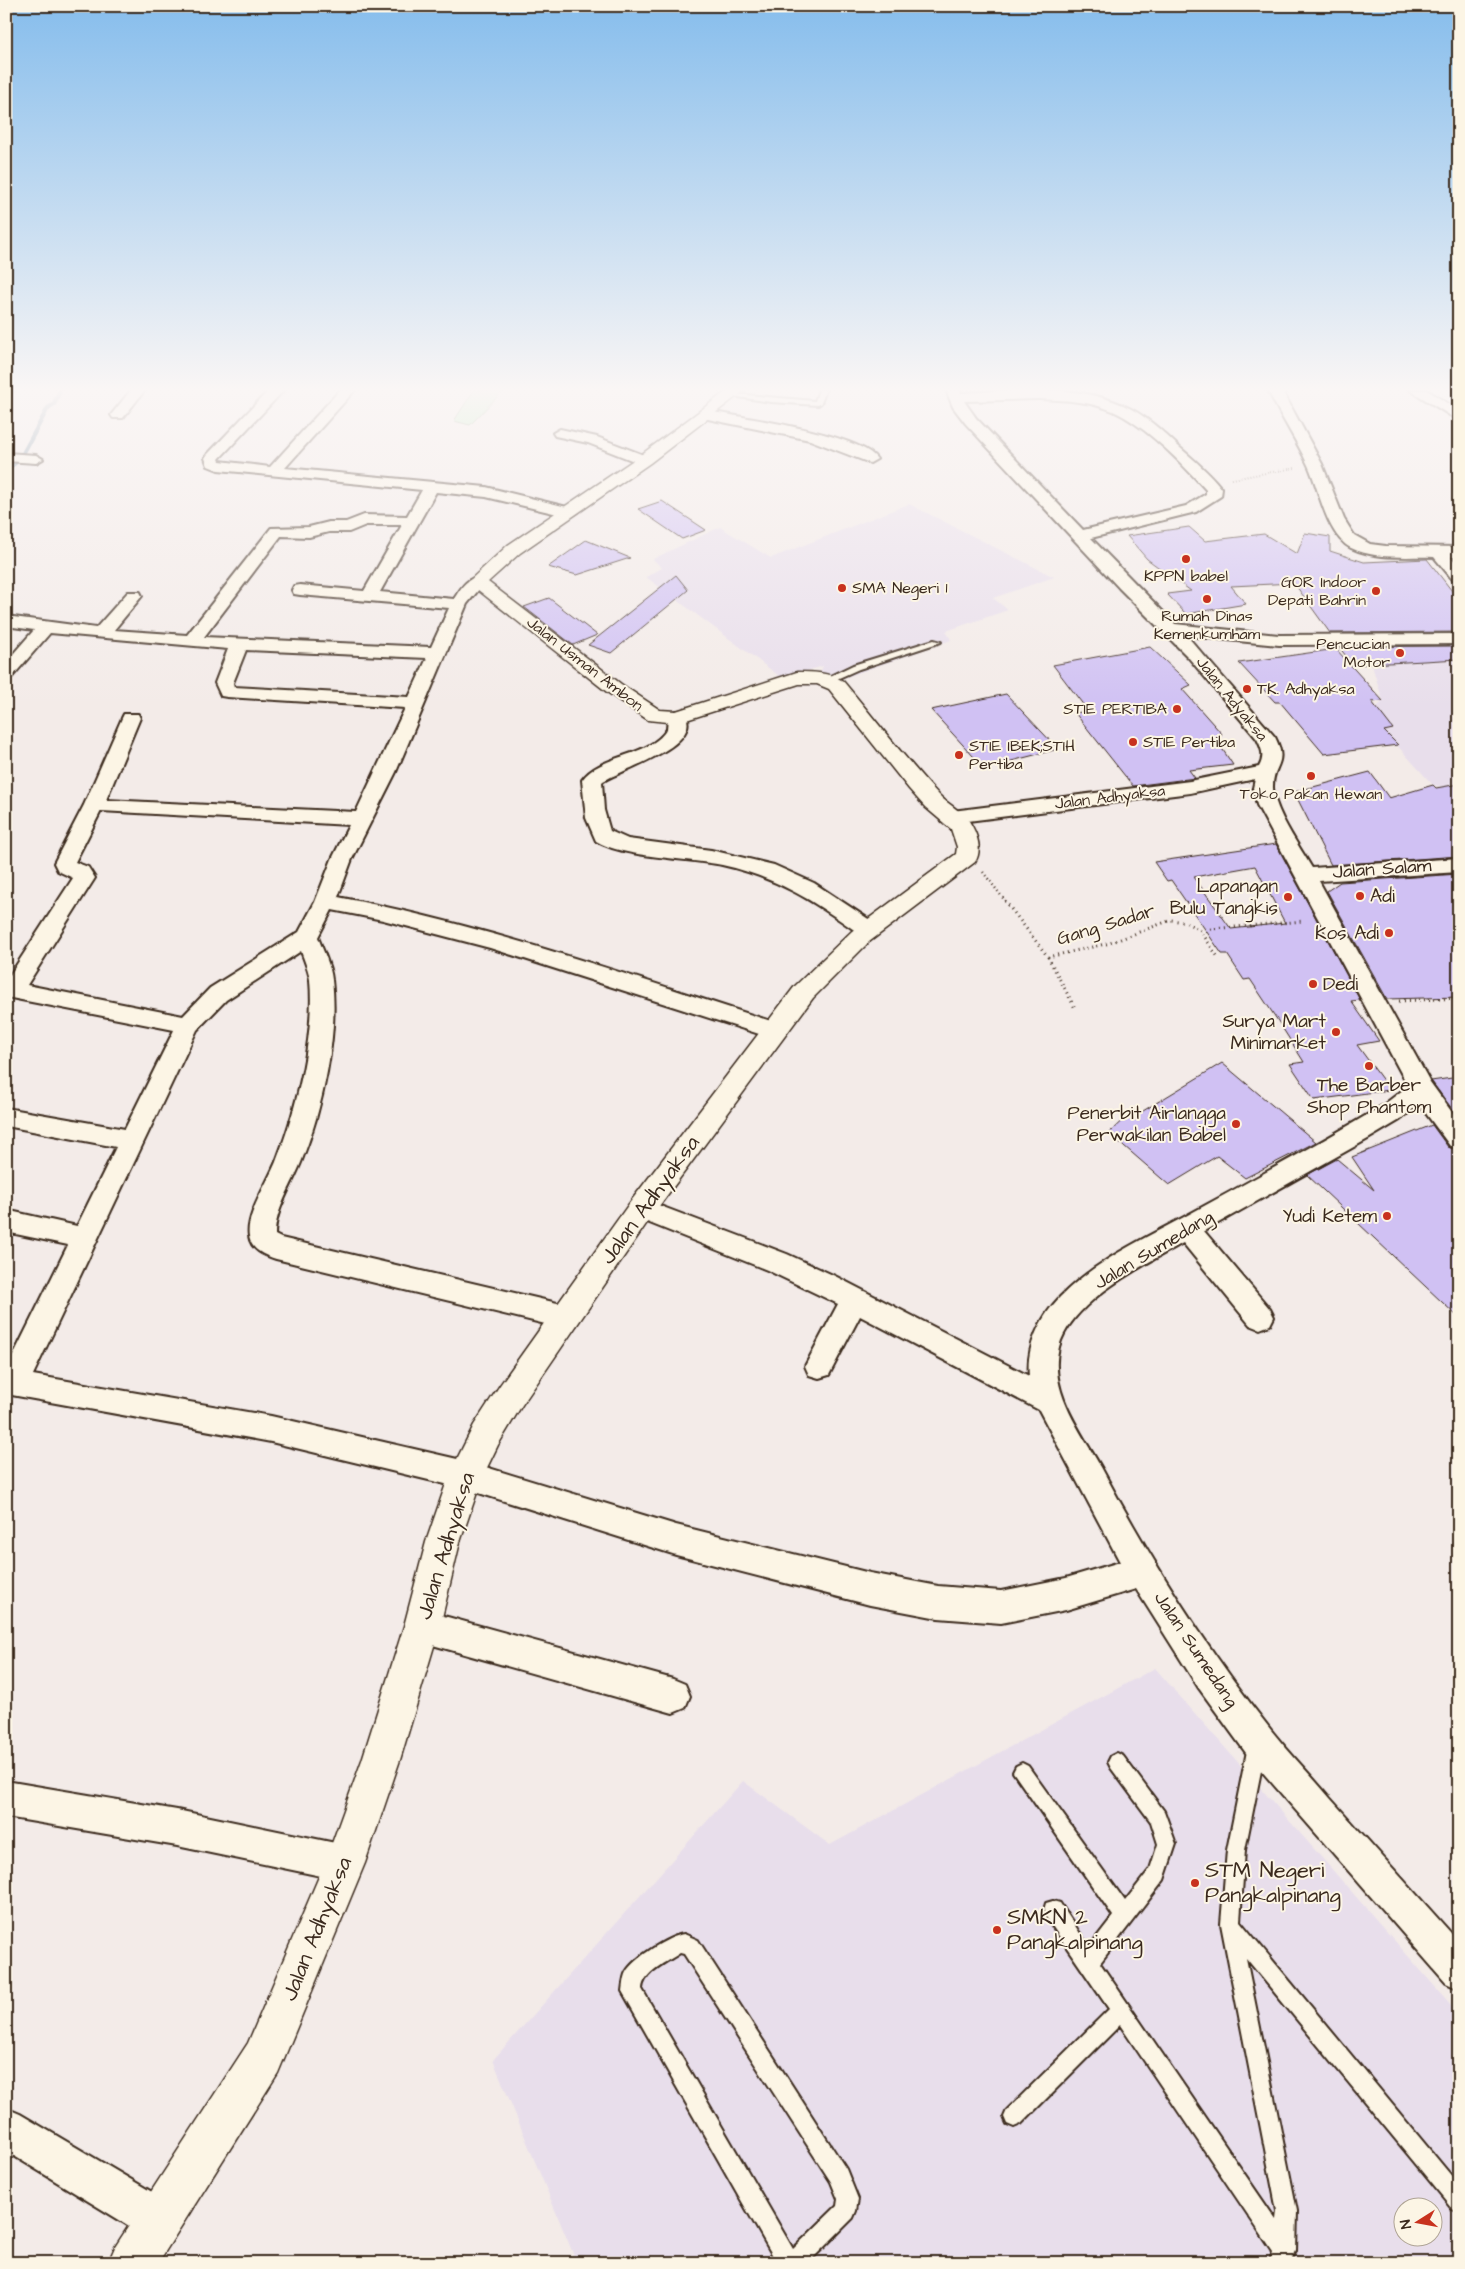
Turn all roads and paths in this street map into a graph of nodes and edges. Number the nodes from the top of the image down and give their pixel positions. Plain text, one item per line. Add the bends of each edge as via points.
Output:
1 (426, 496) edge
2 (502, 496) edge
3 (593, 496) edge
4 (1042, 496) edge
5 (1213, 496) edge
6 (1328, 496) edge
7 (570, 512) junction
8 (412, 521) junction
9 (1080, 536) junction
10 (1439, 552) junction
11 (1459, 552) edge
12 (1459, 577) edge
13 (477, 582) junction
14 (300, 590) dead end
15 (134, 596) dead end
16 (369, 597) junction
17 (459, 604) junction
18 (6, 620) edge
19 (45, 628) junction
20 (1172, 630) junction
21 (102, 632) junction
22 (1459, 639) edge
23 (192, 640) junction
24 (937, 642) dead end
25 (238, 644) junction
26 (438, 653) junction
27 (6, 673) edge
28 (828, 680) junction
29 (415, 703) junction
30 (678, 716) junction
31 (131, 718) dead end
32 (1266, 771) junction
33 (94, 805) junction
34 (362, 819) junction
35 (960, 833) junction
36 (1459, 864) edge
37 (1306, 875) junction
38 (326, 902) junction
39 (1328, 919) junction
40 (868, 930) junction
41 (1200, 930) junction
42 (307, 936) junction
43 (1048, 957) junction
44 (1218, 957) dead end
45 (9, 990) edge
46 (1459, 998) edge
47 (1374, 1002) junction
48 (1076, 1010) dead end
49 (188, 1025) junction
50 (774, 1031) junction
51 (1421, 1088) junction
52 (6, 1117) edge
53 (1459, 1139) edge
54 (130, 1140) junction
55 (641, 1209) junction
56 (6, 1221) edge
57 (1187, 1229) junction
58 (84, 1238) junction
59 (855, 1299) junction
60 (566, 1317) junction
61 (1260, 1317) dead end
62 (819, 1366) dead end
63 (9, 1387) edge
64 (1050, 1401) junction
65 (466, 1475) junction
66 (1143, 1571) junction
67 (422, 1626) junction
68 (673, 1696) dead end
69 (1258, 1741) junction
70 (1117, 1762) dead end
71 (1022, 1772) dead end
72 (6, 1799) edge
73 (345, 1863) junction
74 (1053, 1910) dead end
75 (1125, 1917) junction
76 (1230, 1924) junction
77 (1089, 1962) junction
78 (1459, 1970) edge
79 (1122, 2009) junction
80 (1014, 2117) dead end
81 (6, 2128) edge
82 (1459, 2201) edge
83 (159, 2220) junction
84 (1282, 2257) edge
85 (131, 2263) edge
86 (789, 2263) edge
87 (793, 2263) edge

1 - 8 street
2 - 7 street
3 - 7 street
4 - 9 street, Jalan Adyaksa
5 - 9 street via 1191,509
6 - 10 street via 1350,540 1368,548
7 - 13 street via 514,549
8 - 16 street
8 - 23 street via 364,520 349,527 277,532
9 - 20 street, Jalan Adyaksa
10 - 11 street
10 - 12 street
13 - 17 street
13 - 30 street, Jalan Usman Ambon via 645,711 655,716
14 - 16 street
15 - 21 street
16 - 17 street
17 - 26 street
18 - 19 street
19 - 21 street
19 - 27 street
20 - 22 street via 1279,640
20 - 32 street, Jalan Adyaksa via 1266,736 1272,750 1272,760
21 - 23 street
23 - 25 street
24 - 28 lane via 856,667
25 - 26 street
25 - 29 street via 223,687 227,692
26 - 29 street
28 - 30 street, Jalan Usman Ambon via 796,678
28 - 35 street via 856,708
29 - 34 street
30 - 40 street via 678,731 666,744 615,766 592,780 594,810 603,836 626,844 677,850 767,870 809,889
31 - 33 street
32 - 35 street, Jalan Adhyaksa
32 - 37 street via 1263,788 1267,805
33 - 34 street
33 - 45 street via 64,863 81,872 84,878
34 - 38 street
35 - 40 street, Jalan Adhyaksa
35 - 43 path, Gang Sadar
36 - 37 street, Jalan Salam
37 - 39 street
38 - 42 street
38 - 50 street via 369,909 505,943
39 - 41 path, Gang Sadar
39 - 47 street
40 - 50 street, Jalan Adhyaksa via 822,972
41 - 43 path, Gang Sadar via 1186,922 1171,920 1110,943
41 - 44 path
42 - 49 street via 218,994
42 - 60 street via 322,996 316,1071 290,1158 262,1223 262,1237 276,1248
43 - 48 path, Gang Sadar
45 - 49 street
46 - 47 path
47 - 51 street
49 - 54 street
50 - 55 street, Jalan Adhyaksa
51 - 53 street
51 - 57 street, Jalan Sumedang via 1391,1113
52 - 54 street
54 - 58 street
55 - 59 street via 777,1262
55 - 60 street, Jalan Adhyaksa
56 - 58 street
57 - 61 street
57 - 64 street, Jalan Sumedang via 1126,1262 1063,1311 1052,1325 1044,1345 1042,1369
58 - 63 street
59 - 62 street
59 - 64 street
60 - 65 street, Jalan Adhyaksa via 511,1395
63 - 65 street via 271,1430
64 - 66 street, Jalan Sumedang
65 - 66 street via 676,1540 870,1590 938,1602 1001,1607 1066,1594
65 - 67 street, Jalan Adhyaksa via 443,1542
66 - 69 street, Jalan Sumedang
67 - 68 street
67 - 73 street, Jalan Adhyaksa
69 - 76 lane via 1236,1850
69 - 78 street, Jalan Sumedang
70 - 75 lane via 1158,1816 1167,1844 1158,1874
71 - 75 lane
72 - 73 street via 177,1828
73 - 83 street, Jalan Adhyaksa via 263,2058
74 - 77 lane
75 - 77 lane
76 - 82 lane
76 - 84 lane via 1288,2211
77 - 79 lane
79 - 80 lane
79 - 84 lane
81 - 83 street
83 - 85 street, Jalan Adhyaksa
86 - 87 lane via 632,1991 633,1978 641,1969 677,1944 691,1947 839,2176 848,2199 846,2211

